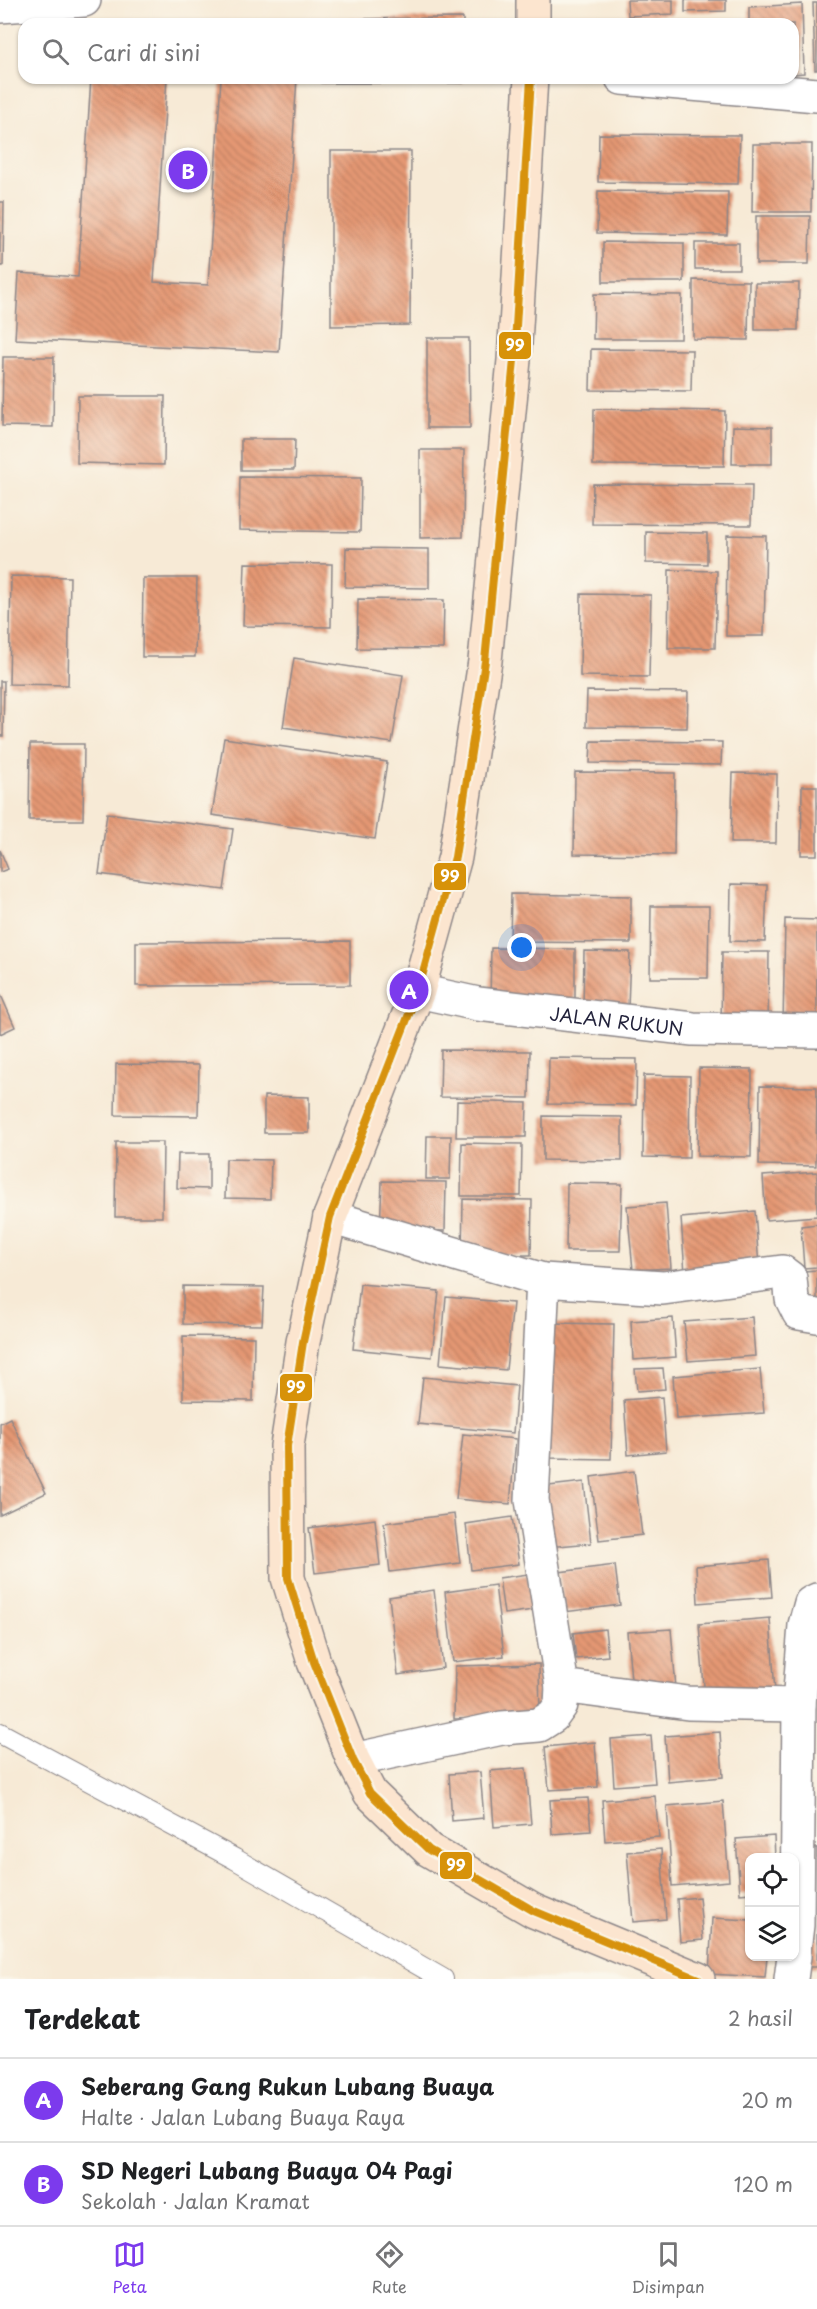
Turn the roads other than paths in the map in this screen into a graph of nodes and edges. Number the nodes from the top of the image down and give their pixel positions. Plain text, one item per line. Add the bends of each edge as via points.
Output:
1 (84, 0) edge
2 (533, 0) edge
3 (0, 6) edge
4 (533, 18) edge
5 (531, 84) edge
6 (691, 84) edge
7 (817, 95) edge
8 (418, 991) junction
9 (817, 1031) edge
10 (330, 1217) junction
11 (543, 1280) junction
12 (817, 1316) edge
13 (817, 1600) edge
14 (562, 1686) junction
15 (799, 1705) junction
16 (0, 1732) edge
17 (353, 1760) junction
18 (797, 1907) edge
19 (793, 1961) edge
20 (443, 1979) edge
21 (698, 1979) edge
22 (791, 1979) edge

1 - 3 street
2 - 4 main road
5 - 8 main road via 514,360 485,661 455,857
6 - 7 street
8 - 9 street, JALAN RUKUN via 477,1004 693,1029
8 - 10 main road
10 - 11 street
10 - 17 main road via 286,1446 288,1578 314,1662
11 - 12 street via 663,1288 782,1272 790,1278 792,1299 799,1313
11 - 14 street via 532,1500
13 - 15 street via 811,1603 805,1625
14 - 15 street via 688,1702
14 - 17 street via 561,1705 539,1725 502,1728
15 - 18 street
16 - 20 lane via 235,1859
17 - 21 main road via 370,1793 429,1850 534,1911
19 - 22 street

